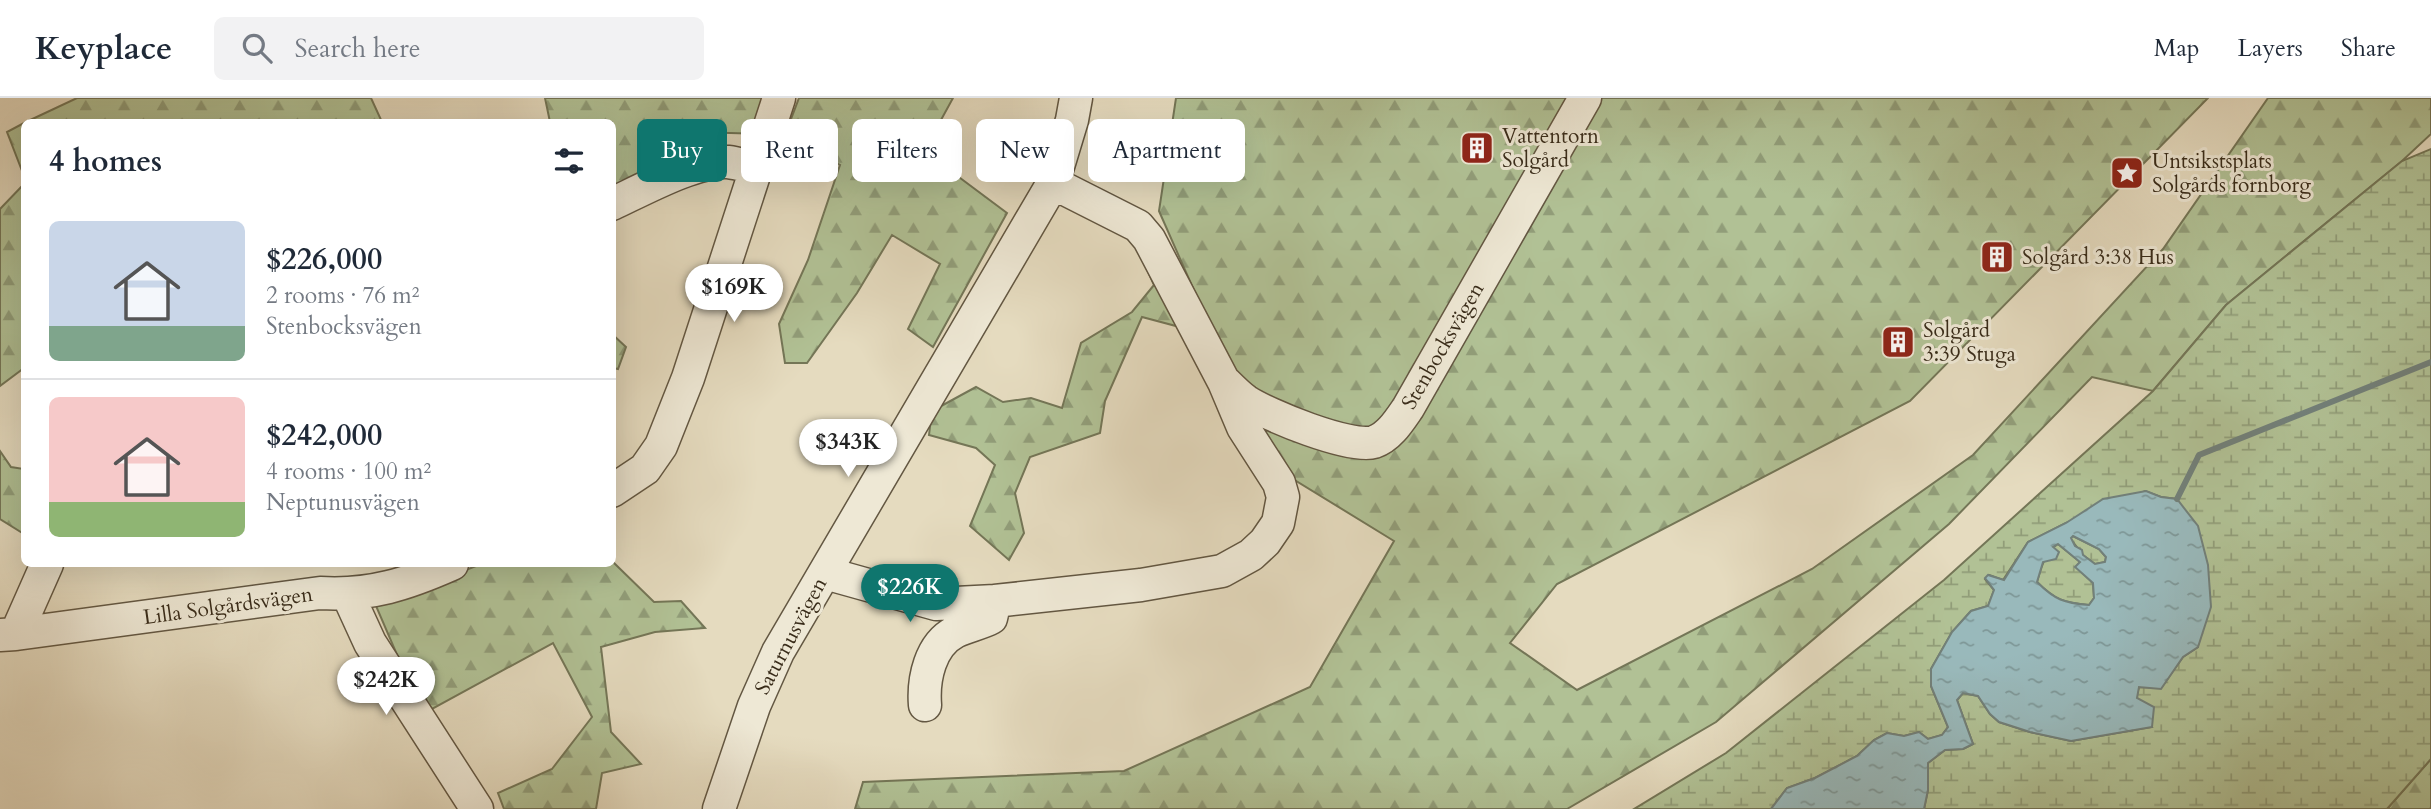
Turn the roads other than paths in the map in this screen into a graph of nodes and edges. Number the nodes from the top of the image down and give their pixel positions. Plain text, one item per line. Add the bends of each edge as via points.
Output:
1 (779, 98) edge
2 (1076, 98) edge
3 (1585, 98) edge
4 (772, 119) edge
5 (741, 164) edge
6 (750, 182) edge
7 (1053, 183) junction
8 (616, 202) edge
9 (1224, 382) junction
10 (616, 488) edge
11 (45, 567) edge
12 (444, 567) edge
13 (825, 573) junction
14 (348, 595) junction
15 (995, 601) junction
16 (8, 634) edge
17 (925, 705) dead end
18 (477, 809) edge
19 (719, 809) edge

1 - 4 street
2 - 7 street, Saturnusvägen
3 - 9 street, Stenbocksvägen via 1408,408 1386,435 1373,442 1343,441 1277,418
5 - 8 street via 715,163
6 - 10 street via 688,378 661,446 645,469
7 - 9 street, Stenbocksvägen via 1138,226
7 - 13 street, Saturnusvägen
9 - 15 street, Stenbocksvägen via 1283,497 1278,523 1251,555 1222,571 1201,576
11 - 16 street
12 - 14 street, Lilla Solgårdsvägen via 383,590
13 - 15 street, Stenbocksvägen via 936,604
13 - 19 street, Saturnusvägen via 778,652
14 - 16 street, Lilla Solgårdsvägen via 320,593
14 - 18 street via 370,643
15 - 17 street via 991,618 943,640 928,672

